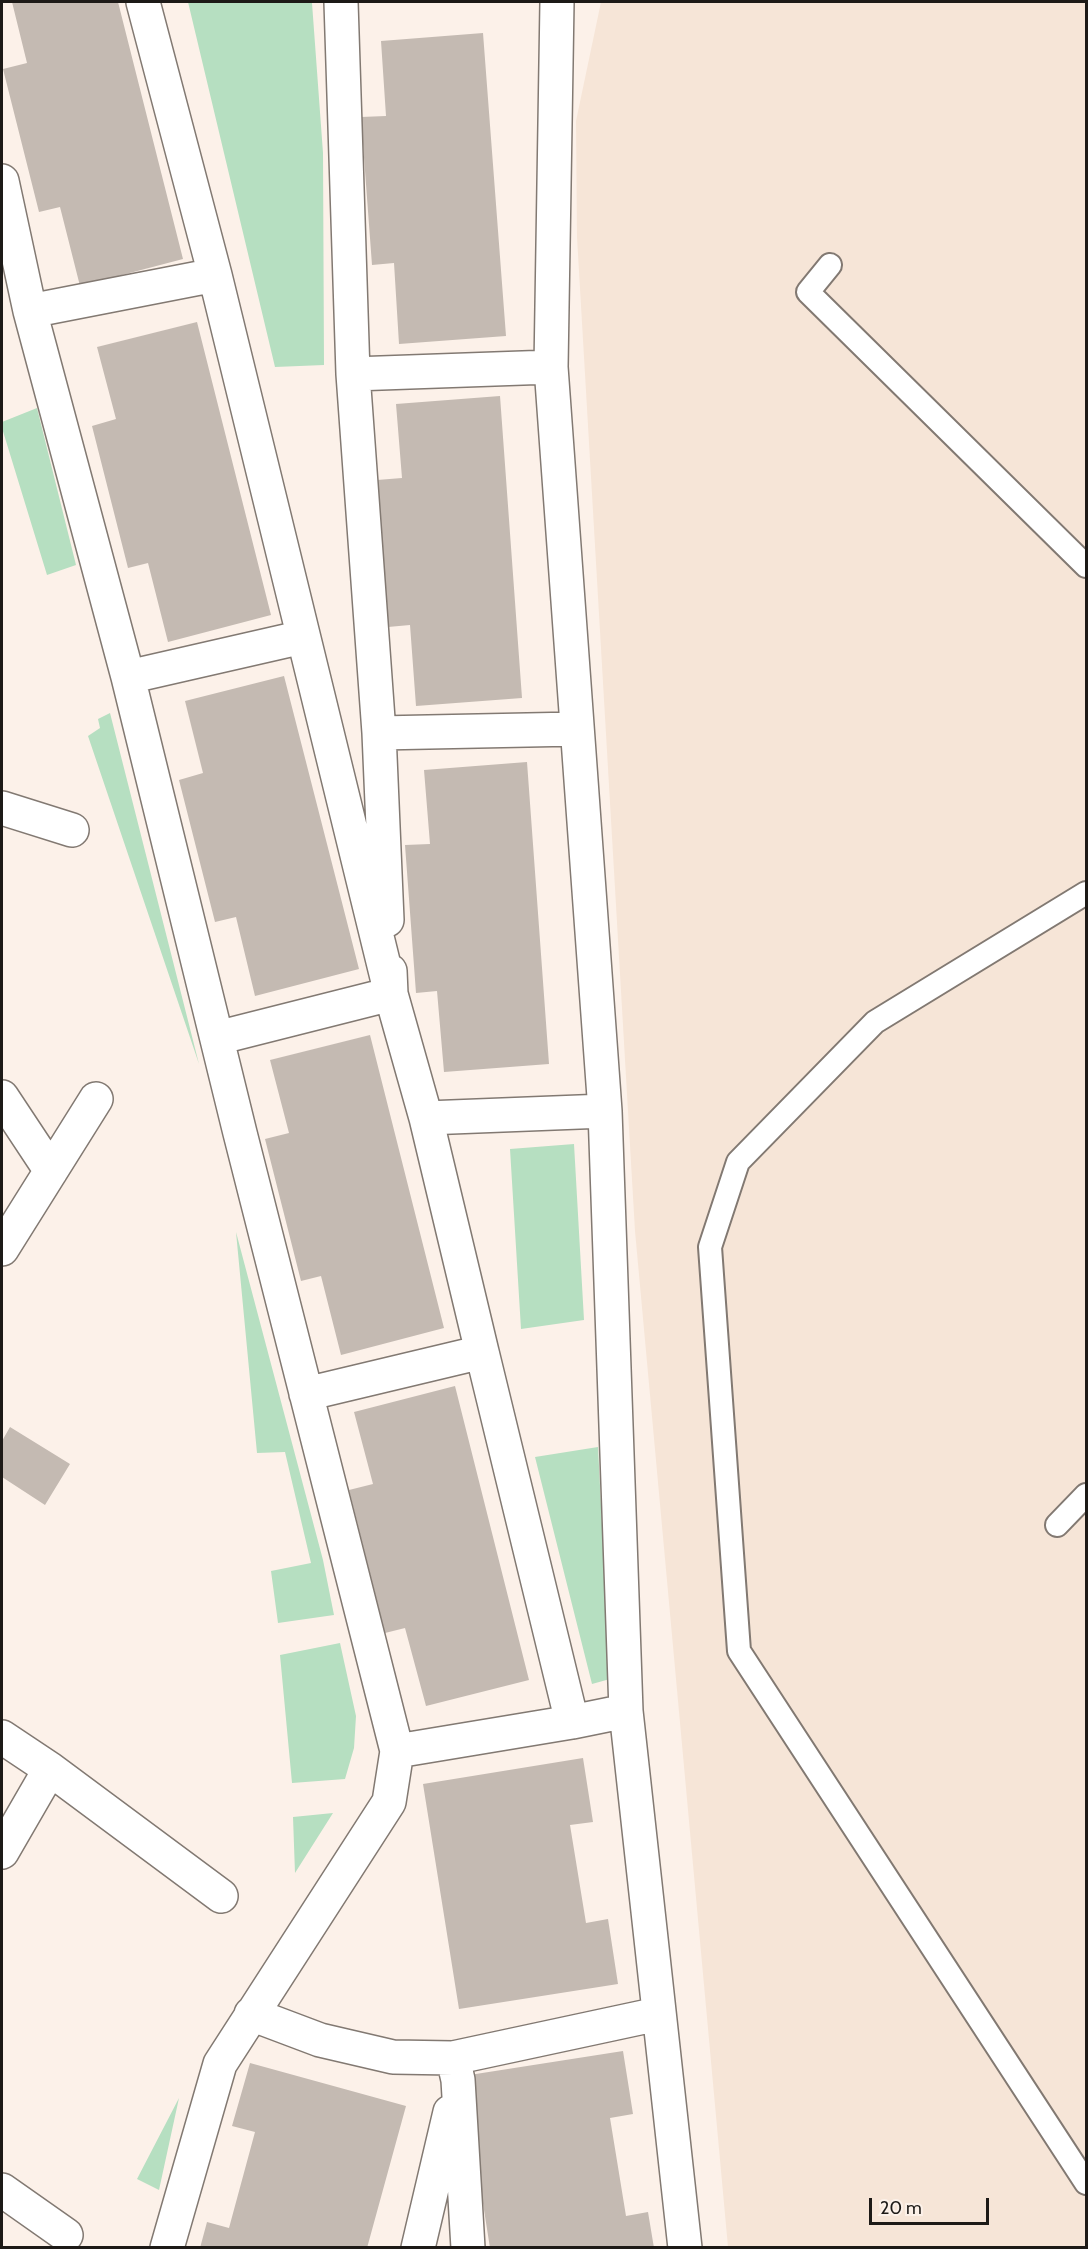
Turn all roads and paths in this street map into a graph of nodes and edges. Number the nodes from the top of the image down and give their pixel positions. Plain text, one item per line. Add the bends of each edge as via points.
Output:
1 (143, 2) edge
2 (341, 2) edge
3 (557, 2) edge
4 (2, 181) edge
5 (830, 265) dead end
6 (214, 274) junction
7 (30, 311) junction
8 (551, 367) junction
9 (353, 374) junction
10 (1086, 566) edge
11 (303, 637) junction
12 (128, 677) junction
13 (577, 729) junction
14 (379, 733) junction
15 (2, 808) edge
16 (72, 830) dead end
17 (1086, 893) edge
18 (391, 994) junction
19 (217, 1038) junction
20 (2, 1096) edge
21 (96, 1099) dead end
22 (605, 1111) junction
23 (426, 1118) junction
24 (51, 1171) junction
25 (2, 1249) edge
26 (482, 1352) junction
27 (306, 1394) junction
28 (1086, 1496) edge
29 (1058, 1525) dead end
30 (626, 1711) junction
31 (572, 1722) junction
32 (2, 1737) edge
33 (397, 1751) junction
34 (50, 1769) junction
35 (2, 1852) edge
36 (221, 1896) dead end
37 (251, 2014) junction
38 (658, 2014) junction
39 (456, 2069) junction
40 (1086, 2183) edge
41 (2, 2190) edge
42 (66, 2235) dead end
43 (167, 2247) edge
44 (418, 2247) edge
45 (468, 2247) edge
46 (685, 2247) edge

1 - 6 street
2 - 9 street
3 - 8 street
4 - 7 street
5 - 10 lane via 808,292
6 - 7 street
6 - 11 street
7 - 12 street
8 - 9 street
8 - 13 street
9 - 14 street
11 - 12 street
11 - 18 street
12 - 19 street
13 - 14 street
13 - 22 street
14 - 18 street
15 - 16 street
17 - 40 lane via 875,1022 738,1162 710,1247 739,1651
18 - 19 street
18 - 23 street
19 - 27 street
20 - 24 street
21 - 24 street
22 - 23 street
22 - 30 street
23 - 26 street
24 - 25 street
26 - 27 street
26 - 31 street
27 - 33 street
28 - 29 lane
30 - 31 street
30 - 38 street
31 - 33 street
32 - 34 street
33 - 37 street via 389,1802
34 - 35 street
34 - 36 street
37 - 39 street via 320,2040
37 - 43 street via 220,2064
38 - 39 street
38 - 46 street
39 - 44 street
39 - 45 street
41 - 42 street

